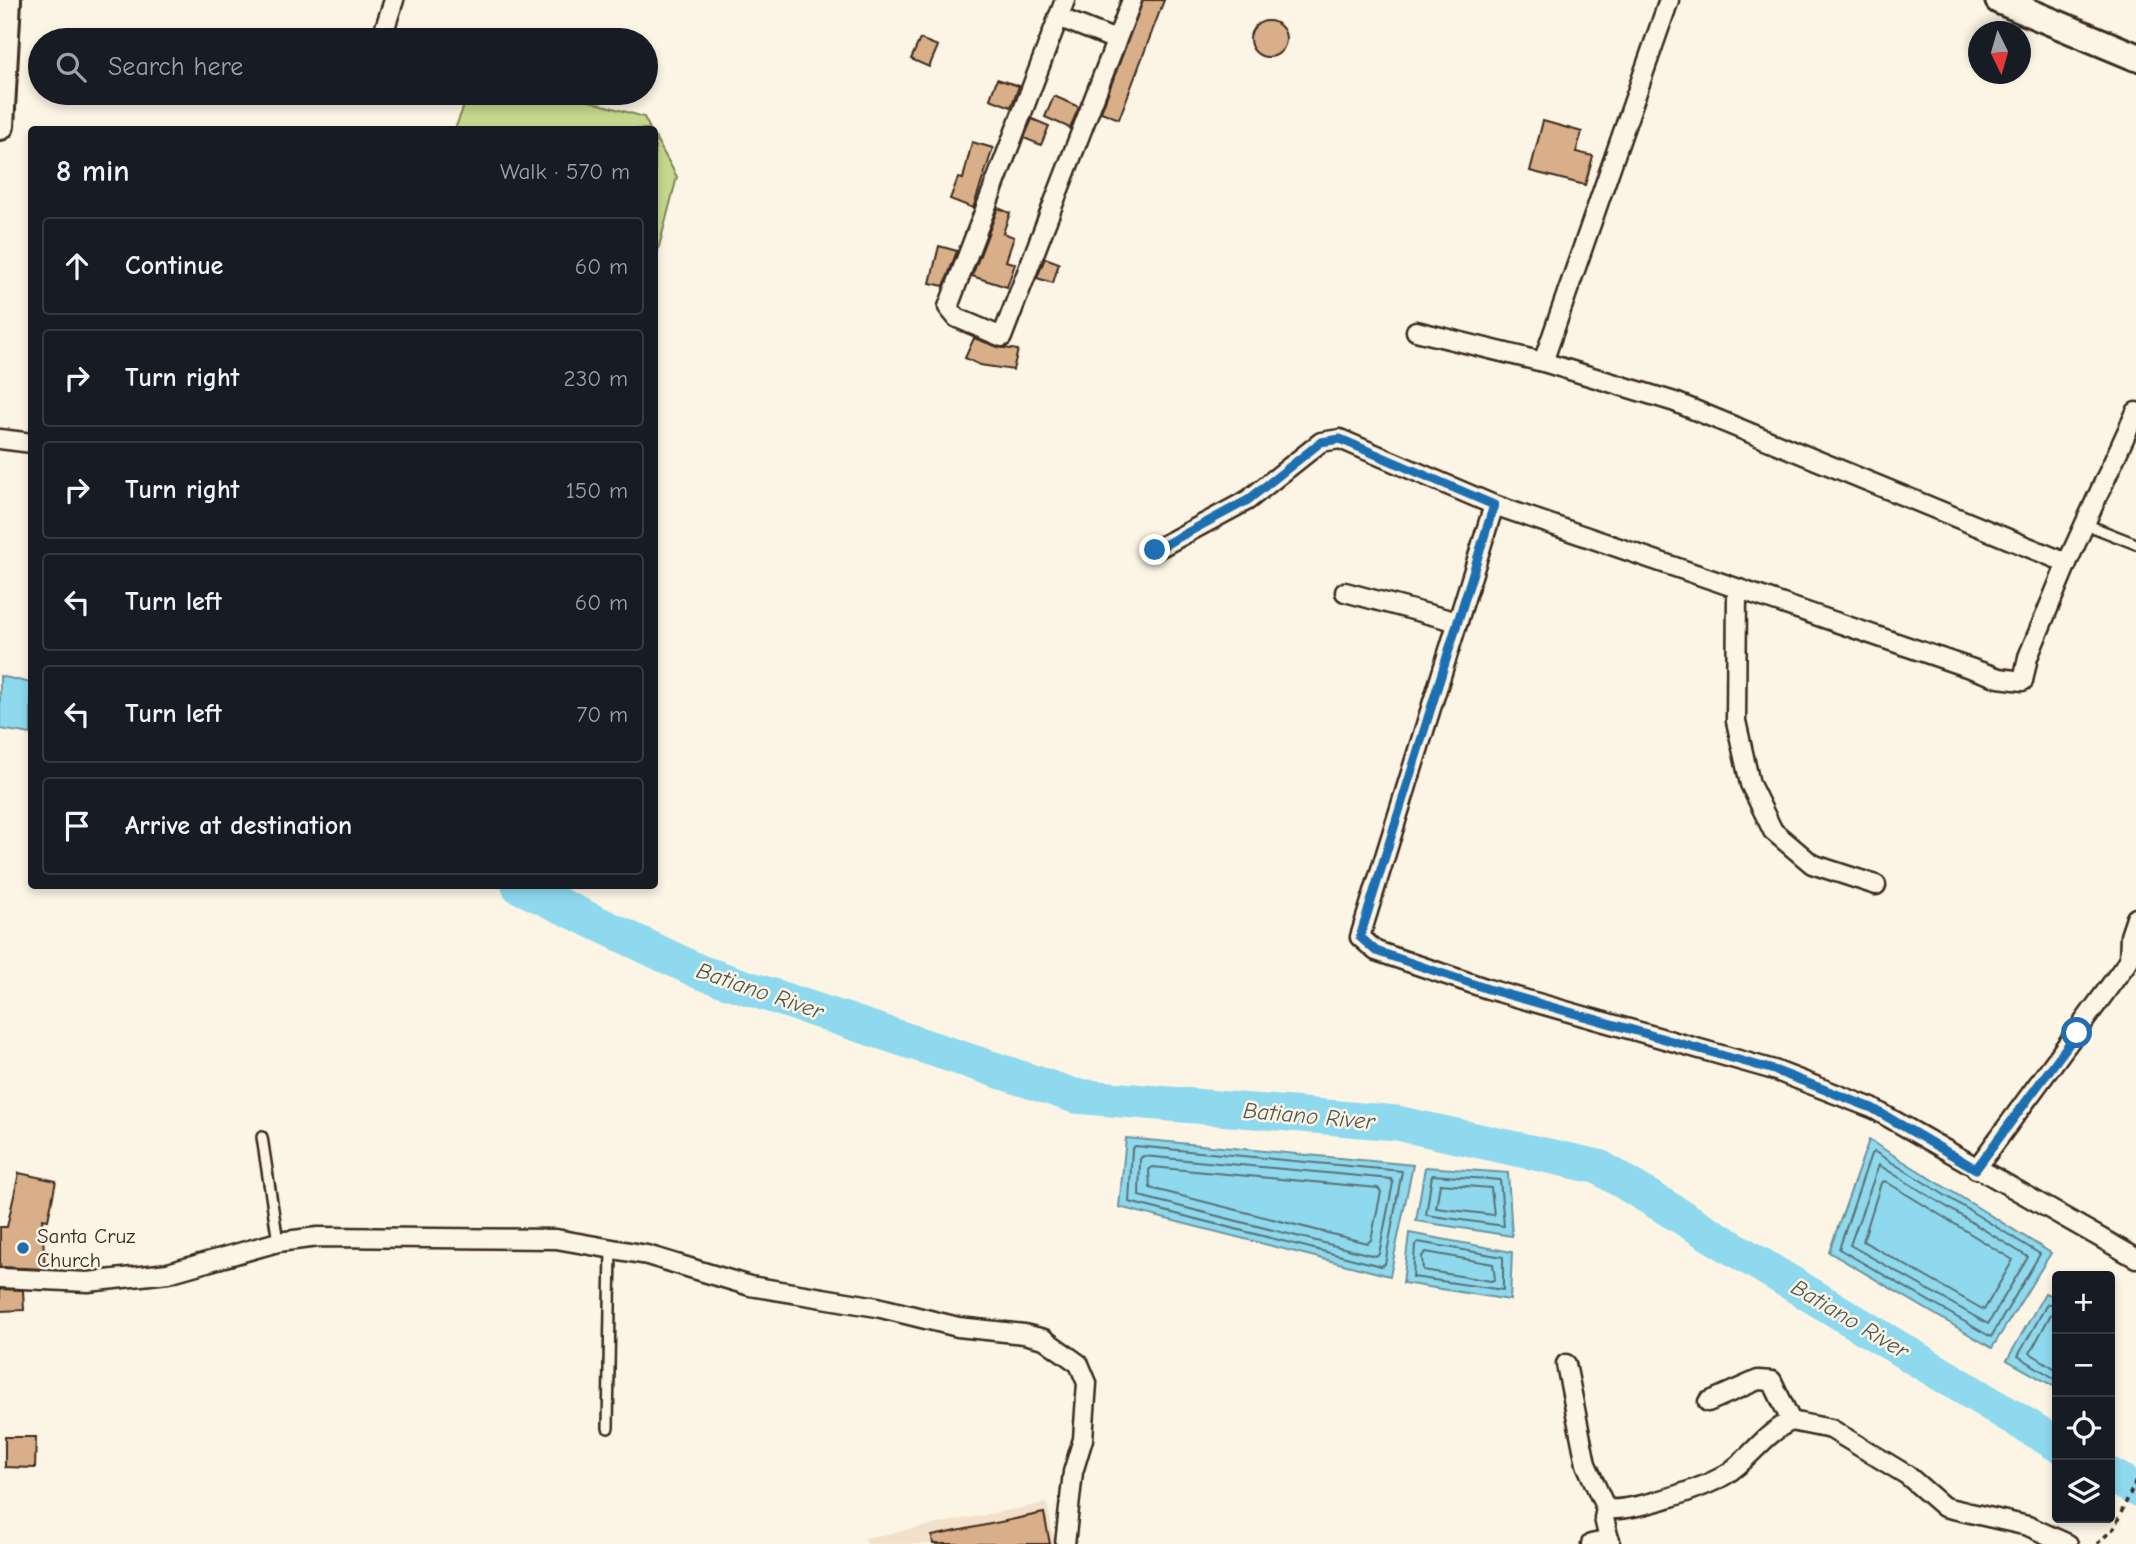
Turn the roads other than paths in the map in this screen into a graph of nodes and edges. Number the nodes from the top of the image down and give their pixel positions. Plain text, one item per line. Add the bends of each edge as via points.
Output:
1 (7, 0) edge
2 (394, 0) edge
3 (1132, 0) edge
4 (1669, 0) edge
5 (1998, 0) edge
6 (1061, 8) edge
7 (385, 28) edge
8 (1116, 40) junction
9 (2136, 57) edge
10 (0, 125) edge
11 (1416, 331) dead end
12 (1544, 362) junction
13 (2136, 412) edge
14 (0, 439) edge
15 (28, 442) edge
16 (1494, 505) junction
17 (2085, 524) junction
18 (2136, 544) edge
19 (1155, 550) dead end
20 (2067, 564) junction
21 (1737, 590) junction
22 (1345, 592) dead end
23 (1458, 622) junction
24 (1876, 885) dead end
25 (2136, 918) edge
26 (262, 1137) dead end
27 (1976, 1169) junction
28 (278, 1242) junction
29 (611, 1249) junction
30 (2136, 1258) edge
31 (0, 1278) edge
32 (1566, 1364) dead end
33 (1708, 1402) dead end
34 (1791, 1421) junction
35 (608, 1428) dead end
36 (1606, 1508) junction
37 (1610, 1542) edge
38 (1065, 1544) edge
39 (1591, 1544) edge
40 (2068, 1544) edge

1 - 10 street
2 - 7 street
3 - 8 street
4 - 12 street
5 - 9 street
6 - 8 street
6 - 8 street via 948,307 957,318 1002,337
11 - 12 street
12 - 20 street via 1675,402
13 - 17 street
14 - 15 street
16 - 19 street via 1331,439 1321,442 1248,500
16 - 21 street
16 - 23 street
17 - 18 lane
17 - 20 street
20 - 21 street via 2022,681 1999,678
21 - 24 street via 1736,721 1750,784 1773,831 1812,864
22 - 23 street
23 - 27 street via 1360,937 1376,951 1488,989 1774,1070 1872,1108
25 - 27 street via 2129,960
26 - 28 lane
27 - 30 street
28 - 29 street via 318,1237 475,1237 556,1239
28 - 31 street via 168,1273 88,1282
29 - 35 lane
29 - 38 street via 750,1286 1044,1339 1079,1364 1087,1383 1083,1439 1073,1472
32 - 36 street via 1586,1464
33 - 34 street via 1758,1380 1772,1381
34 - 36 street via 1772,1430 1725,1475 1662,1499 1617,1510
34 - 40 street via 1831,1429 1907,1475 1944,1507 2028,1526
36 - 37 street
37 - 39 street

